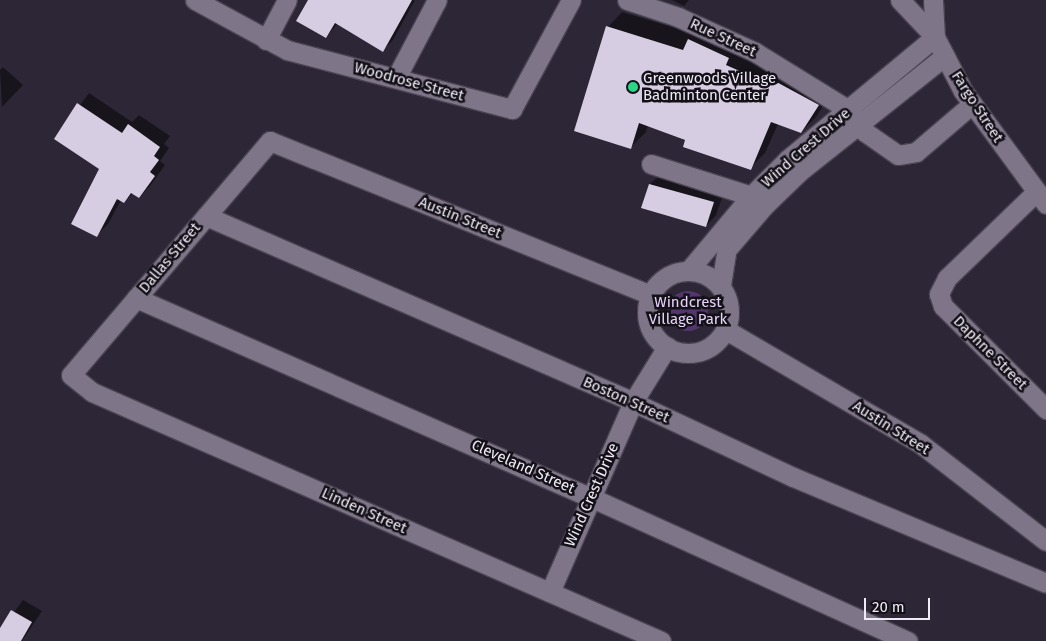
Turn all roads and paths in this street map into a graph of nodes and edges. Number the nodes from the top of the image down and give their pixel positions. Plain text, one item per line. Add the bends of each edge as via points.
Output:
1 (195, 0) edge
2 (287, 0) edge
3 (437, 0) edge
4 (570, 0) edge
5 (627, 0) edge
6 (900, 0) edge
7 (933, 0) edge
8 (935, 37) junction
9 (266, 40) junction
10 (945, 56) junction
11 (396, 78) junction
12 (972, 104) junction
13 (854, 117) junction
14 (270, 141) joint
15 (651, 164) dead end
16 (751, 196) junction
17 (1041, 199) edge
18 (206, 216) junction
19 (689, 270) junction
20 (720, 285) junction
21 (651, 295) junction
22 (136, 298) junction
23 (726, 330) junction
24 (666, 347) junction
25 (71, 375) joint
26 (633, 402) junction
27 (1046, 409) edge
28 (590, 496) junction
29 (1046, 541) edge
30 (1046, 584) edge
31 (550, 592) junction
32 (660, 641) edge
33 (908, 641) edge

1 - 9 street, Woodrose Street
2 - 9 street
3 - 11 street
4 - 11 street, Woodrose Street via 512,109
5 - 13 street, Rue Street via 678,16 755,52
6 - 8 street
7 - 8 street, Fargo Street
8 - 10 street, Fargo Street
8 - 13 street, Wind Crest Drive
9 - 11 street, Woodrose Street via 287,50
10 - 12 street, Fargo Street
10 - 13 street, Wind Crest Drive
12 - 13 street, Rue Street via 916,152 898,155 865,132
12 - 17 street, Fargo Street
13 - 16 street, Wind Crest Drive via 788,159
13 - 20 street, Wind Crest Drive via 764,206 727,248
14 - 18 street, Dallas Street
14 - 21 street, Austin Street
15 - 16 street
16 - 19 street, Wind Crest Drive
17 - 27 street, Daphne Street via 947,278 939,294 943,306
18 - 22 street, Dallas Street
18 - 26 street, Boston Street
19 - 20 street via 712,277
19 - 21 street via 666,277
20 - 23 street via 730,307
21 - 24 street via 648,319 651,330
22 - 25 street, Dallas Street
22 - 28 street, Cleveland Street
23 - 24 street via 706,349 679,352
23 - 29 street, Austin Street via 921,444
24 - 26 street, Wind Crest Drive
25 - 31 street, Linden Street via 92,392
26 - 28 street, Wind Crest Drive
26 - 30 street, Boston Street via 793,478
28 - 31 street, Wind Crest Drive
28 - 33 street, Cleveland Street
31 - 32 street, Linden Street

